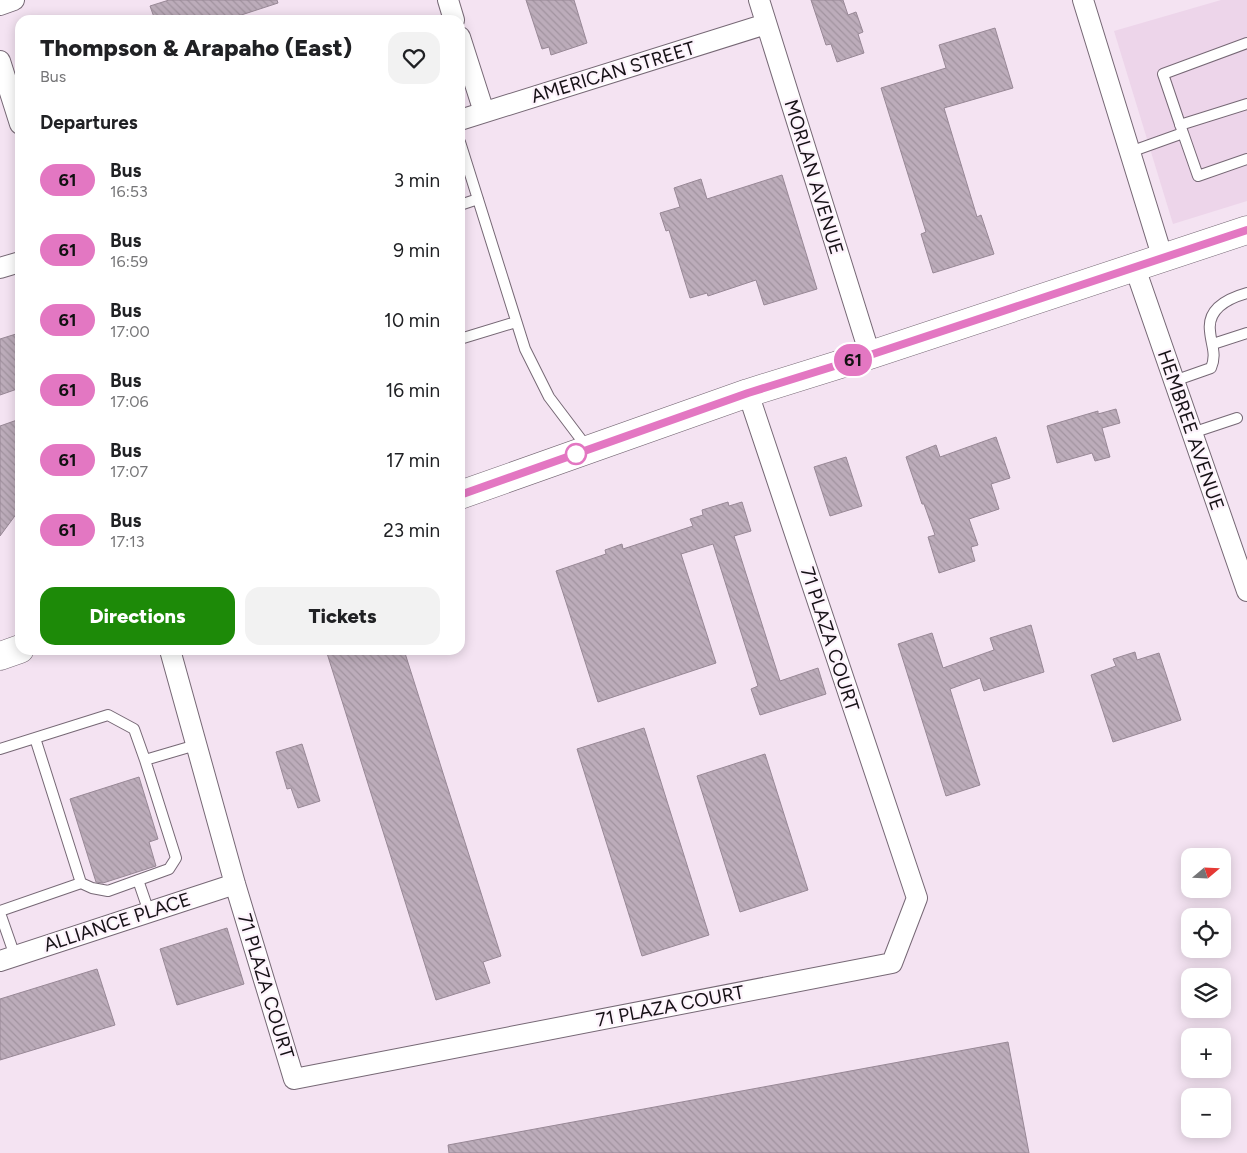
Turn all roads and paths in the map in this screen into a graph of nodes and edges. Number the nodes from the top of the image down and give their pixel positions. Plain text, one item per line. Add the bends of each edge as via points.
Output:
1 (14, 0) edge
2 (448, 0) edge
3 (759, 0) edge
4 (1083, 0) edge
5 (0, 5) edge
6 (452, 15) edge
7 (766, 24) junction
8 (1247, 43) edge
9 (465, 53) edge
10 (0, 61) edge
11 (1247, 104) edge
12 (15, 108) edge
13 (484, 112) junction
14 (465, 118) edge
15 (1181, 129) junction
16 (1130, 152) junction
17 (1247, 159) edge
18 (465, 173) edge
19 (478, 199) junction
20 (465, 203) edge
21 (1247, 230) edge
22 (1163, 259) junction
23 (15, 264) edge
24 (0, 268) edge
25 (1135, 268) junction
26 (1247, 292) edge
27 (516, 322) junction
28 (1247, 333) edge
29 (465, 337) edge
30 (1213, 344) junction
31 (870, 355) junction
32 (1174, 382) junction
33 (748, 393) junction
34 (1237, 418) dead end
35 (1192, 433) junction
36 (585, 450) junction
37 (465, 493) edge
38 (1241, 555) edge
39 (1247, 591) edge
40 (15, 651) edge
41 (171, 655) edge
42 (0, 656) edge
43 (35, 738) junction
44 (196, 745) junction
45 (0, 749) edge
46 (145, 760) junction
47 (138, 880) junction
48 (81, 883) junction
49 (235, 884) junction
50 (0, 912) edge
51 (149, 912) junction
52 (8, 958) edge

1 - 5 street
2 - 6 street
3 - 7 street, MORLAN AVENUE
4 - 16 street
7 - 13 street, AMERICAN STREET
7 - 31 street, MORLAN AVENUE
8 - 15 lane via 1162,74
9 - 13 street
10 - 12 street
11 - 15 lane
13 - 14 street, AMERICAN STREET
15 - 16 lane
15 - 17 lane via 1198,176
16 - 22 street
18 - 19 lane
19 - 20 lane
19 - 27 lane
21 - 22 highway
22 - 25 highway
23 - 24 street
25 - 31 highway
25 - 32 street, HEMBREE AVENUE
26 - 30 lane via 1223,302 1215,310 1210,329
27 - 29 lane
27 - 36 lane via 525,349 549,397 583,442
28 - 30 lane
30 - 32 lane via 1215,360 1211,368
31 - 33 highway
32 - 35 street, HEMBREE AVENUE
33 - 36 highway
33 - 49 street, 71 PLAZA COURT via 917,898 892,963 294,1079
34 - 35 lane
35 - 38 street, HEMBREE AVENUE
36 - 37 highway
38 - 39 street, HEMBREE AVENUE
40 - 42 highway
41 - 44 street, 71 PLAZA COURT
43 - 45 lane
43 - 46 lane via 108,715 134,729
43 - 48 lane
44 - 46 lane
44 - 49 street, 71 PLAZA COURT
46 - 47 lane via 176,858 169,869
47 - 48 lane via 108,891
47 - 51 lane
48 - 50 lane
49 - 51 street, ALLIANCE PLACE
50 - 52 lane
51 - 52 street, ALLIANCE PLACE

